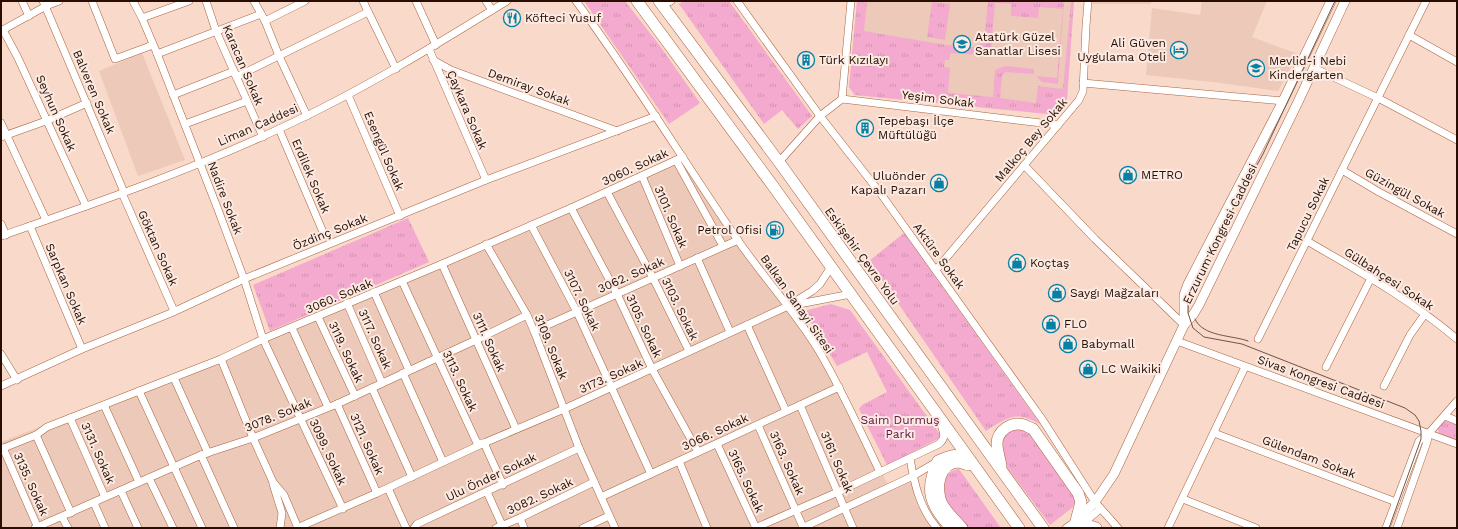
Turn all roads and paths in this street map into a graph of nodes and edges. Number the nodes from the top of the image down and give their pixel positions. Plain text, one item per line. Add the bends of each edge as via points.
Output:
1 (22, 1) edge
2 (59, 1) edge
3 (92, 1) edge
4 (133, 1) edge
5 (189, 1) edge
6 (206, 1) edge
7 (254, 1) edge
8 (305, 1) edge
9 (363, 1) edge
10 (416, 1) edge
11 (486, 1) edge
12 (507, 1) edge
13 (576, 1) edge
14 (637, 1) edge
15 (737, 1) edge
16 (851, 1) edge
17 (1088, 1) edge
18 (1331, 1) edge
19 (1345, 1) edge
20 (1426, 1) edge
21 (664, 2) edge
22 (45, 4) edge
23 (492, 10) junction
24 (368, 12) junction
25 (29, 16) junction
26 (142, 18) junction
27 (263, 18) junction
28 (2, 31) edge
29 (216, 31) junction
30 (1409, 35) junction
31 (153, 45) junction
32 (436, 45) junction
33 (429, 49) junction
34 (157, 54) junction
35 (279, 56) junction
36 (434, 60) junction
37 (1457, 62) edge
38 (1314, 68) junction
39 (396, 69) junction
40 (235, 74) junction
41 (1083, 83) junction
42 (173, 95) junction
43 (348, 95) junction
44 (1378, 98) junction
45 (842, 99) junction
46 (247, 101) junction
47 (1283, 101) junction
48 (87, 103) junction
49 (307, 116) junction
50 (656, 116) junction
51 (820, 116) junction
52 (46, 121) junction
53 (1, 123) edge
54 (184, 124) junction
55 (1058, 125) junction
56 (279, 129) junction
57 (617, 131) junction
58 (4, 136) edge
59 (262, 136) junction
60 (1457, 140) edge
61 (679, 158) junction
62 (779, 162) junction
63 (200, 163) junction
64 (1024, 165) junction
65 (1342, 170) junction
66 (642, 176) junction
67 (486, 180) junction
68 (123, 192) junction
69 (607, 192) junction
70 (86, 206) junction
71 (571, 208) junction
72 (400, 216) junction
73 (46, 220) junction
74 (1, 224) edge
75 (531, 225) junction
76 (30, 226) junction
77 (323, 232) dead end
78 (1457, 234) edge
79 (3, 236) edge
80 (738, 240) junction
81 (1307, 241) junction
82 (486, 244) junction
83 (723, 246) junction
84 (697, 258) junction
85 (442, 264) junction
86 (680, 266) junction
87 (831, 267) junction
88 (936, 270) junction
89 (653, 278) junction
90 (1370, 278) junction
91 (244, 279) junction
92 (402, 280) junction
93 (374, 292) junction
94 (617, 294) junction
95 (851, 294) junction
96 (347, 304) junction
97 (788, 306) junction
98 (174, 312) junction
99 (577, 312) junction
100 (1425, 314) junction
101 (526, 316) junction
102 (318, 317) junction
103 (747, 325) junction
104 (1184, 325) junction
105 (292, 328) junction
106 (534, 331) junction
107 (730, 332) junction
108 (263, 339) junction
109 (1258, 339) dead end
110 (1457, 339) edge
111 (476, 340) junction
112 (1177, 341) junction
113 (82, 349) junction
114 (689, 351) junction
115 (1, 354) edge
116 (437, 357) junction
117 (221, 359) junction
118 (1245, 367) junction
119 (1326, 367) dead end
120 (652, 369) junction
121 (406, 371) junction
122 (174, 378) junction
123 (17, 380) junction
124 (382, 383) junction
125 (1, 386) edge
126 (1384, 386) dead end
127 (611, 387) junction
128 (838, 387) junction
129 (372, 388) junction
130 (139, 391) junction
131 (355, 396) junction
132 (1457, 402) edge
133 (104, 404) junction
134 (337, 404) junction
135 (800, 405) junction
136 (328, 407) junction
137 (564, 409) junction
138 (786, 412) junction
139 (938, 415) junction
140 (1445, 416) junction
141 (70, 418) junction
142 (300, 419) junction
143 (1457, 421) edge
144 (758, 425) junction
145 (516, 429) junction
146 (1214, 433) junction
147 (1429, 433) junction
148 (36, 435) junction
149 (253, 438) junction
150 (484, 443) junction
151 (717, 444) junction
152 (1457, 444) edge
153 (2, 448) edge
154 (579, 448) junction
155 (698, 452) junction
156 (204, 454) junction
157 (910, 458) junction
158 (678, 461) junction
159 (938, 461) junction
160 (443, 462) junction
161 (173, 467) junction
162 (976, 469) junction
163 (880, 472) junction
164 (1003, 473) junction
165 (651, 474) junction
166 (913, 476) junction
167 (412, 477) junction
168 (149, 478) junction
169 (139, 482) junction
170 (273, 482) junction
171 (594, 482) junction
172 (503, 485) junction
173 (388, 488) junction
174 (121, 491) junction
175 (487, 492) junction
176 (838, 492) junction
177 (377, 494) junction
178 (601, 497) junction
179 (105, 498) junction
180 (1183, 499) junction
181 (1396, 502) junction
182 (94, 503) junction
183 (1098, 505) junction
184 (343, 508) junction
185 (845, 508) junction
186 (796, 509) junction
187 (71, 513) junction
188 (609, 516) junction
189 (62, 517) junction
190 (520, 518) junction
191 (930, 520) junction
192 (1074, 526) edge
193 (499, 527) edge
194 (37, 528) edge
195 (68, 528) edge
196 (106, 528) edge
197 (138, 528) edge
198 (173, 528) edge
199 (202, 528) edge
200 (234, 528) edge
201 (280, 528) edge
202 (298, 528) edge
203 (406, 528) edge
204 (414, 528) edge
205 (524, 528) edge
206 (583, 528) edge
207 (615, 528) edge
208 (707, 528) edge
209 (756, 528) edge
210 (802, 528) edge
211 (853, 528) edge
212 (933, 528) edge
213 (937, 528) edge
214 (951, 528) edge
215 (962, 528) edge
216 (1020, 528) edge
217 (1042, 528) edge
218 (1096, 528) edge
219 (1118, 528) edge
220 (1168, 528) edge
221 (1256, 528) edge
222 (1386, 528) edge
223 (1397, 528) edge

1 - 25 street
2 - 22 street
3 - 31 street via 115,59
4 - 26 street, Nadire Sokak
5 - 26 street
6 - 29 street, Karacan Sokak
7 - 27 street
8 - 27 street
9 - 24 street
10 - 32 street
11 - 23 street
12 - 23 street, Liman Caddesi
13 - 50 street
14 - 87 highway
15 - 51 street, Aktüre Sokak
16 - 45 street
17 - 41 street, Malkoç Bey Sokak
18 - 47 main road, Erzurum Kongresi Caddesi
19 - 38 main road, Erzurum Kongresi Caddesi
20 - 30 street, Tapucu Sokak
21 - 62 highway, Eskişehir Çevre Yolu
22 - 25 street
22 - 48 street, Balveren Sokak
23 - 32 street, Liman Caddesi
24 - 35 street
24 - 39 street
25 - 28 street
26 - 31 street, Nadire Sokak
27 - 29 street
27 - 35 street
28 - 52 street, Seyhun Sokak via 18,58
29 - 34 street
29 - 40 street, Karacan Sokak
30 - 37 street
30 - 44 street, Tapucu Sokak
31 - 34 street, Nadire Sokak
32 - 33 street, Liman Caddesi
33 - 36 street, Çaykara Sokak
33 - 39 street, Liman Caddesi
34 - 42 street, Nadire Sokak
35 - 40 street
35 - 49 street
36 - 57 street, Demiray Sokak via 457,72
36 - 67 street, Çaykara Sokak
38 - 44 street
38 - 104 main road, Erzurum Kongresi Caddesi via 1199,305
39 - 43 street, Liman Caddesi
40 - 42 street
40 - 46 street, Karacan Sokak
41 - 47 street
41 - 55 street, Malkoç Bey Sokak via 1079,100
42 - 54 street, Nadire Sokak
43 - 49 street, Liman Caddesi
43 - 72 street, Esengül Sokak
44 - 60 street
44 - 65 street, Tapucu Sokak
45 - 51 street
45 - 55 street, Yeşim Sokak
46 - 54 street
46 - 59 street, Karacan Sokak
47 - 104 main road, Erzurum Kongresi Caddesi via 1188,284 1184,295
48 - 52 street
48 - 68 street, Balveren Sokak
49 - 56 street, Liman Caddesi
50 - 57 street, Özdinç Sokak
50 - 61 street
51 - 62 street
51 - 88 street, Aktüre Sokak
52 - 58 street
52 - 70 street, Seyhun Sokak
53 - 58 street
54 - 63 street, Nadire Sokak
55 - 64 street, Malkoç Bey Sokak
56 - 59 street, Liman Caddesi
56 - 77 street, Erdilek Sokak
57 - 67 street, Özdinç Sokak
58 - 73 street
59 - 63 street, Liman Caddesi
61 - 66 street, 3060. Sokak
61 - 80 street, Balkan Sanayi Sitesi
61 - 83 street
62 - 164 highway, Eskişehir Çevre Yolu
63 - 68 street, Liman Caddesi
63 - 91 street, Nadire Sokak
64 - 88 street, Malkoç Bey Sokak
64 - 104 street via 1095,239
65 - 78 street, Güzingül Sokak
65 - 81 street, Tapucu Sokak
66 - 69 street, 3060. Sokak
66 - 86 street, 3101. Sokak
67 - 72 street, Özdinç Sokak
68 - 70 street, Liman Caddesi
68 - 98 street, Göktan Sokak
69 - 71 street, 3060. Sokak
69 - 89 street, 3103. Sokak
70 - 73 street, Liman Caddesi
71 - 75 street, 3060. Sokak
71 - 94 street, 3105. Sokak
72 - 91 street, Özdinç Sokak
73 - 76 street, Liman Caddesi
74 - 79 street
75 - 82 street, 3060. Sokak
75 - 99 street, 3107. Sokak
76 - 79 street, Liman Caddesi
76 - 113 street, Sarpkan Sokak
80 - 83 street, 3062. Sokak
80 - 97 street, Balkan Sanayi Sitesi
81 - 90 street, Gülbahçesi Sokak
81 - 109 street, Tapucu Sokak
82 - 85 street, 3060. Sokak
82 - 101 street, 3109. Sokak
83 - 84 street, 3062. Sokak
84 - 86 street, 3062. Sokak
84 - 107 street
85 - 92 street, 3060. Sokak
85 - 111 street, 3111. Sokak
86 - 89 street, 3062. Sokak
87 - 95 highway
87 - 97 street, 3173. Sokak via 812,292
88 - 183 street, Aktüre Sokak via 1042,419
89 - 94 street, 3062. Sokak
89 - 114 street, 3103. Sokak
90 - 100 street, Gülbahçesi Sokak
90 - 119 street
91 - 98 street, Özdinç Sokak
91 - 108 street, Nadire Sokak
92 - 93 street, 3060. Sokak
92 - 116 street, 3113. Sokak
93 - 96 street, 3060. Sokak
93 - 121 street
94 - 99 street, 3062. Sokak
94 - 120 street, 3105. Sokak
95 - 97 street
95 - 139 highway
96 - 102 street, 3060. Sokak
96 - 124 street, 3117. Sokak
97 - 103 street, 3173. Sokak
97 - 128 street, Balkan Sanayi Sitesi via 818,350
98 - 113 street, Özdinç Sokak
99 - 106 street, 3062. Sokak
99 - 127 street, 3107. Sokak
100 - 110 street, Gülbahçesi Sokak
100 - 126 street via 1410,335
101 - 106 street, 3109. Sokak
101 - 111 street, 3078. Sokak
102 - 105 street, 3060. Sokak
102 - 131 street, 3119. Sokak
103 - 107 street, 3173. Sokak
103 - 138 street
104 - 112 main road
105 - 108 street, 3060. Sokak
105 - 136 street
106 - 137 street, 3109. Sokak
107 - 114 street, 3173. Sokak
108 - 117 street, 3060. Sokak
108 - 142 street, 3099. Sokak
111 - 116 street, 3078. Sokak
111 - 145 street, 3111. Sokak
112 - 118 street, Sivas Kongresi Caddesi
112 - 183 main road
113 - 123 street, Özdinç Sokak
114 - 120 street, 3173. Sokak
115 - 123 street
116 - 121 street, 3078. Sokak
116 - 150 street, 3113. Sokak via 477,442
117 - 122 street, 3060. Sokak
117 - 149 street
118 - 146 street
118 - 147 street, Sivas Kongresi Caddesi
120 - 127 street, 3173. Sokak
120 - 155 street, 3105. Sokak
121 - 124 street, 3078. Sokak
121 - 160 street
122 - 130 street, 3060. Sokak
122 - 156 street
123 - 125 street, Özdinç Sokak
124 - 129 street, 3078. Sokak
127 - 137 street, 3173. Sokak
127 - 165 street, 3107. Sokak
128 - 135 street, 3066. Sokak
128 - 163 street, Balkan Sanayi Sitesi
129 - 131 street, 3078. Sokak
129 - 167 street
130 - 133 street, 3060. Sokak
130 - 161 street
131 - 134 street, 3078. Sokak
132 - 140 street
133 - 141 street, 3060. Sokak
133 - 169 street
134 - 136 street, 3078. Sokak
134 - 177 street, 3121. Sokak
135 - 138 street, 3066. Sokak
135 - 176 street, 3161. Sokak
136 - 142 street, 3078. Sokak
137 - 145 street, 3173. Sokak
137 - 154 street, 3109. Sokak
138 - 144 street, 3066. Sokak
139 - 157 street via 943,440
139 - 162 highway
140 - 143 street
140 - 147 street
141 - 148 street, 3060. Sokak via 47,427
141 - 179 street, 3131. Sokak
142 - 149 street, 3078. Sokak
142 - 184 street, 3099. Sokak
144 - 151 street, 3066. Sokak
144 - 186 street, 3163. Sokak
145 - 150 street, 3173. Sokak
146 - 180 street
146 - 181 street, Gülendam Sokak
147 - 152 street, Sivas Kongresi Caddesi
147 - 181 street via 1419,441
147 - 223 street
148 - 153 street, 3060. Sokak
148 - 187 street
149 - 156 street, 3078. Sokak
149 - 170 street
150 - 160 street, 3173. Sokak
150 - 172 street, 3113. Sokak
151 - 155 street, 3066. Sokak
151 - 209 street, 3165. Sokak
153 - 194 street, 3135. Sokak
154 - 171 street, 3109. Sokak
154 - 172 street, Ulu Önder Sokak
155 - 158 street, 3066. Sokak
156 - 161 street, 3078. Sokak
156 - 200 street
157 - 163 street
157 - 166 street
158 - 165 street, 3066. Sokak
158 - 208 street
159 - 162 highway via 951,455 963,457
159 - 166 street
159 - 214 highway via 931,483 931,500 939,515
160 - 167 street, 3173. Sokak
161 - 168 street, 3078. Sokak
161 - 199 street
162 - 215 highway via 959,462 952,464 940,476 938,483 941,503
162 - 216 highway
163 - 176 street
164 - 192 highway via 997,444 998,436 1012,425 1024,424 1033,429 1078,492 1081,502
164 - 217 highway, Eskişehir Çevre Yolu
165 - 178 street, 3066. Sokak
166 - 185 street
166 - 191 street
167 - 173 street, 3173. Sokak
168 - 169 street, 3078. Sokak
168 - 198 street
169 - 174 street, 3078. Sokak
170 - 201 street via 282,513
170 - 202 street via 284,495
171 - 178 street, 3109. Sokak
171 - 190 street, 3082. Sokak
172 - 175 street, Ulu Önder Sokak
173 - 177 street, 3173. Sokak
173 - 203 street
174 - 179 street, 3078. Sokak
174 - 197 street
175 - 193 street
175 - 204 street, Ulu Önder Sokak via 417,524
176 - 185 street, 3161. Sokak
176 - 186 street
177 - 184 street, 3173. Sokak
178 - 188 street, 3109. Sokak
179 - 182 street, 3078. Sokak
180 - 220 street
180 - 221 street
181 - 222 street
182 - 187 street, 3078. Sokak
182 - 196 street
183 - 192 main road
183 - 219 street, Aktüre Sokak
184 - 202 street, 3173. Sokak
185 - 210 street
185 - 211 street, 3161. Sokak
186 - 209 street
186 - 210 street, 3163. Sokak
187 - 189 street, 3078. Sokak
188 - 206 street
188 - 207 street, 3109. Sokak
189 - 194 street, 3078. Sokak
189 - 195 street
190 - 193 street, 3082. Sokak
190 - 205 street
191 - 212 street
191 - 213 street
192 - 218 highway

